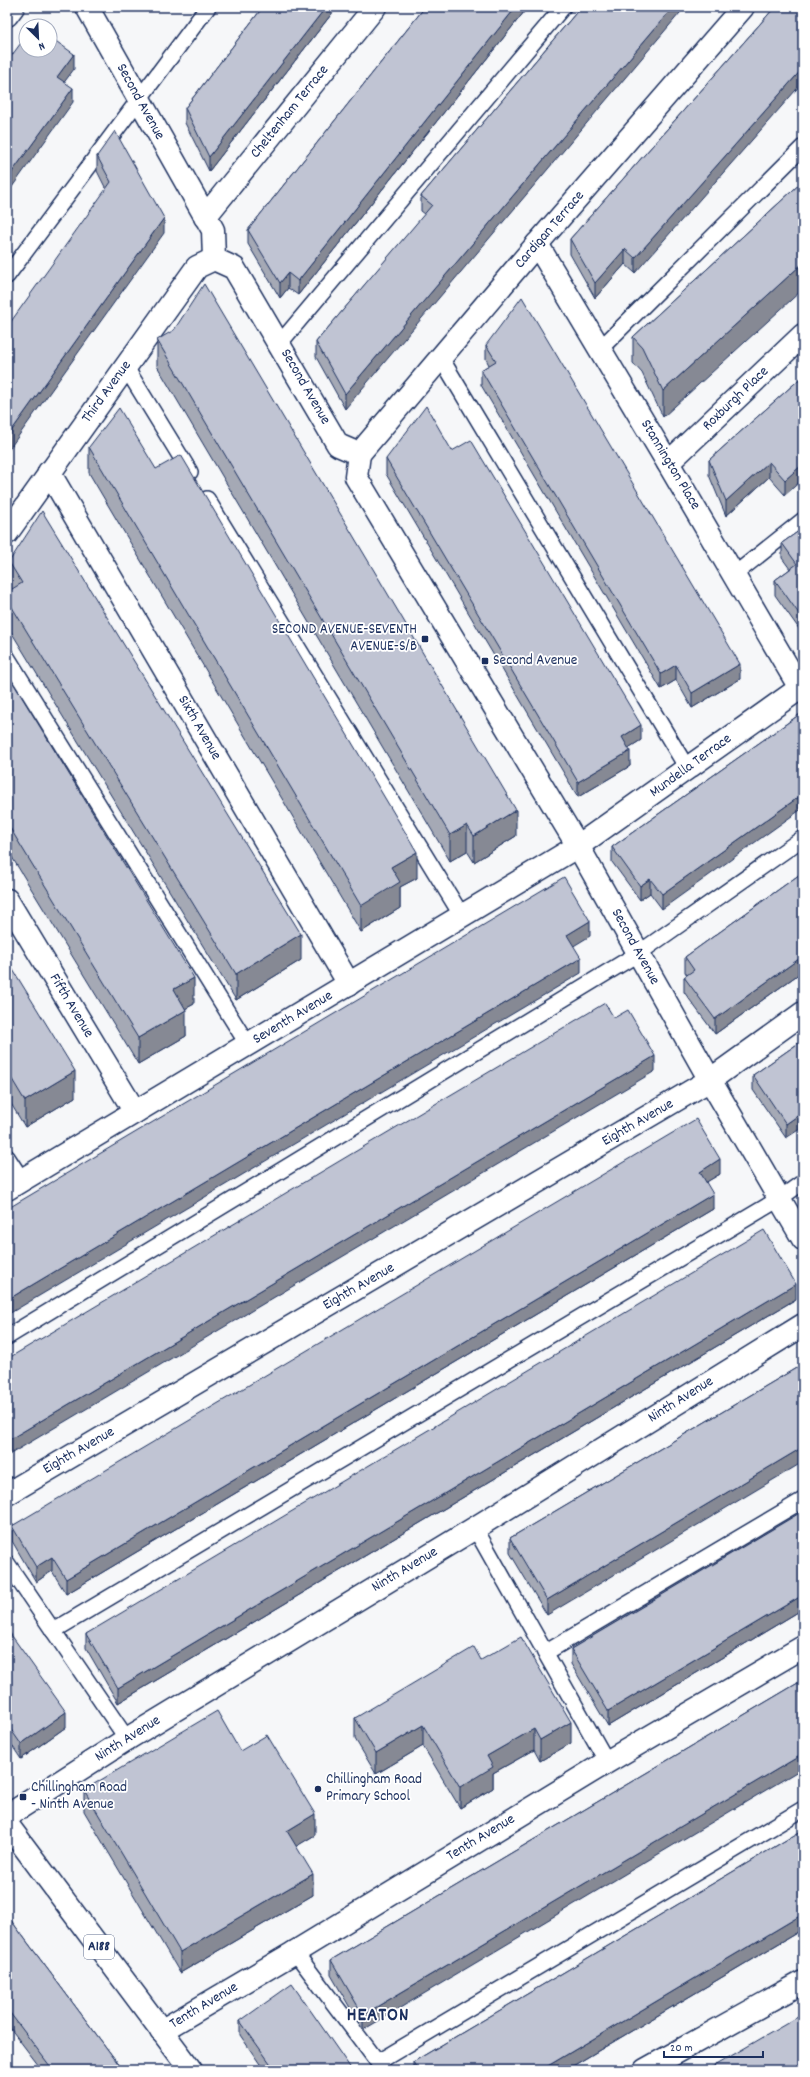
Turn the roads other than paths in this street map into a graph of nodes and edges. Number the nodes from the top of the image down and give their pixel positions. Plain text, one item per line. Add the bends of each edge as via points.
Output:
1 (13, 7) edge
2 (86, 7) edge
3 (208, 7) edge
4 (375, 7) edge
5 (563, 7) edge
6 (743, 7) edge
7 (7, 15) edge
8 (138, 98) junction
9 (803, 147) edge
10 (205, 218) junction
11 (537, 244) junction
12 (214, 258) junction
13 (7, 276) edge
14 (803, 335) edge
15 (280, 343) junction
16 (600, 349) junction
17 (441, 358) junction
18 (125, 366) junction
19 (359, 454) junction
20 (668, 463) junction
21 (50, 472) junction
22 (803, 520) edge
23 (7, 533) edge
24 (734, 575) junction
25 (7, 657) edge
26 (801, 687) edge
27 (687, 768) junction
28 (803, 838) edge
29 (578, 846) junction
30 (7, 900) edge
31 (462, 916) junction
32 (638, 953) junction
33 (349, 984) junction
34 (803, 1013) edge
35 (248, 1045) junction
36 (710, 1080) junction
37 (135, 1112) junction
38 (7, 1156) edge
39 (803, 1182) edge
40 (15, 1185) edge
41 (779, 1198) junction
42 (803, 1239) edge
43 (803, 1324) edge
44 (7, 1337) edge
45 (7, 1494) edge
46 (803, 1500) edge
47 (475, 1528) junction
48 (7, 1563) edge
49 (53, 1631) junction
50 (803, 1647) edge
51 (545, 1653) junction
52 (127, 1739) junction
53 (607, 1762) junction
54 (803, 1809) edge
55 (7, 1816) edge
56 (7, 1824) edge
57 (295, 1952) junction
58 (803, 1982) edge
59 (162, 2031) junction
60 (381, 2066) edge
61 (191, 2070) edge
62 (645, 2070) edge

1 - 7 street
2 - 8 street, Second Avenue
3 - 8 lane
4 - 10 street, Cheltenham Terrace
5 - 15 lane
6 - 11 street, Cardigan Terrace
8 - 10 street, Second Avenue
8 - 13 lane
9 - 16 lane
10 - 12 street, Second Avenue via 213,230
11 - 16 street, Stannington Place
11 - 17 street, Cardigan Terrace
12 - 15 street, Second Avenue via 234,268
12 - 18 street, Third Avenue via 197,267
14 - 20 street, Roxburgh Place
15 - 19 street, Second Avenue via 338,444
16 - 20 street, Stannington Place
17 - 19 street, Cardigan Terrace
17 - 27 lane
18 - 21 street, Third Avenue
18 - 31 lane
19 - 29 street, Second Avenue via 356,477
20 - 24 street, Stannington Place
21 - 23 street, Third Avenue
21 - 33 street, Sixth Avenue
22 - 24 lane
24 - 26 street, Stannington Place
25 - 35 lane
26 - 27 street, Mundella Terrace
27 - 29 street, Mundella Terrace
28 - 32 lane
29 - 31 street, Seventh Avenue
29 - 32 street, Second Avenue
30 - 37 street, Fifth Avenue
31 - 33 street, Seventh Avenue
32 - 36 street, Second Avenue
32 - 44 lane
33 - 35 street, Seventh Avenue
34 - 36 street, Eighth Avenue
35 - 37 street, Seventh Avenue
36 - 41 street, Second Avenue
36 - 45 street, Eighth Avenue
37 - 40 street, Seventh Avenue
38 - 40 lane
39 - 41 lane
41 - 42 street, Second Avenue
41 - 49 lane
43 - 47 street, Ninth Avenue
46 - 51 lane
47 - 51 lane
47 - 52 street, Ninth Avenue
48 - 49 lane
49 - 52 lane
50 - 53 street, Tenth Avenue
51 - 53 lane
52 - 55 street, Ninth Avenue
53 - 57 street, Tenth Avenue
54 - 60 lane
56 - 59 street, A188
57 - 59 street, Tenth Avenue
57 - 60 lane
58 - 62 street
59 - 61 street, A188

